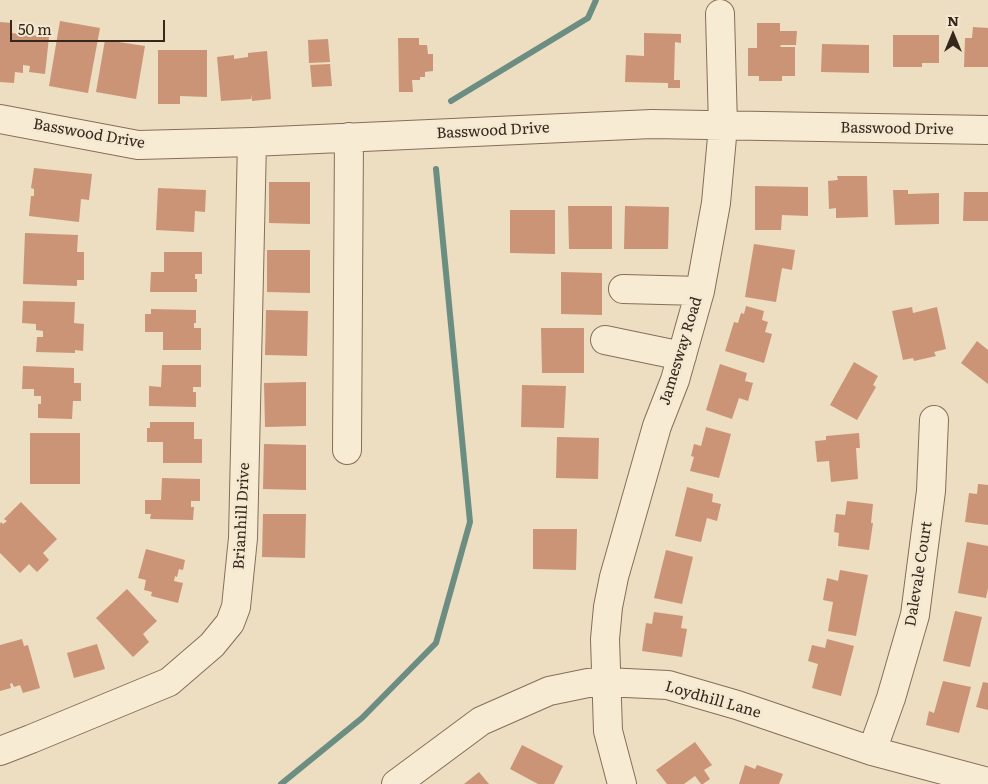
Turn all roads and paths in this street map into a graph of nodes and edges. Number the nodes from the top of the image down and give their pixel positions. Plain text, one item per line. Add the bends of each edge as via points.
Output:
1 (720, 14) dead end
2 (0, 118) edge
3 (722, 126) junction
4 (988, 130) edge
5 (349, 137) junction
6 (252, 142) junction
7 (623, 289) dead end
8 (700, 292) junction
9 (606, 340) dead end
10 (682, 356) junction
11 (934, 420) dead end
12 (347, 450) dead end
13 (606, 682) junction
14 (0, 750) edge
15 (872, 751) junction
16 (980, 782) edge
17 (396, 784) edge
18 (622, 784) edge

1 - 3 street, Jamesway Road
2 - 6 street, Basswood Drive via 138,145
3 - 4 street, Basswood Drive
3 - 5 street, Basswood Drive via 652,124
3 - 8 street, Jamesway Road via 716,203
5 - 6 street, Basswood Drive
5 - 12 street
6 - 14 street, Brianhill Drive via 243,538 236,607 230,623 212,645 169,682
7 - 8 street
8 - 10 street, Jamesway Road
9 - 10 street
10 - 13 street, Jamesway Road via 657,426 614,577 605,639
11 - 15 street, Dalevale Court via 931,492 915,615
13 - 15 street, Loydhill Lane via 668,685
13 - 17 street, Loydhill Lane via 549,691 481,721
13 - 18 street, Jamesway Road via 608,731
15 - 16 street, Loydhill Lane

